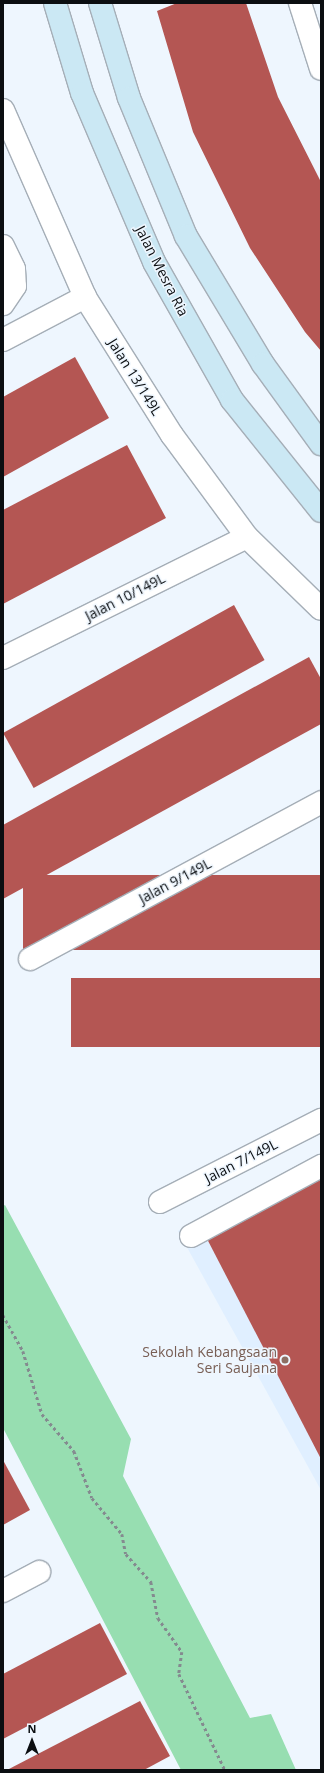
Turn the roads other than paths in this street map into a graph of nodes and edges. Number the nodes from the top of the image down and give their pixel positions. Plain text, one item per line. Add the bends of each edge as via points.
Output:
1 (55, 3) edge
2 (100, 3) edge
3 (300, 3) edge
4 (320, 65) edge
5 (3, 110) edge
6 (3, 246) edge
7 (85, 297) junction
8 (3, 304) edge
9 (3, 340) edge
10 (321, 444) edge
11 (321, 511) edge
12 (247, 536) junction
13 (321, 609) edge
14 (3, 658) edge
15 (321, 802) edge
16 (30, 959) dead end
17 (321, 1120) edge
18 (321, 1166) edge
19 (160, 1202) dead end
20 (191, 1236) dead end
21 (39, 1572) dead end
22 (3, 1591) edge

1 - 11 main road, Jalan Mesra Ria via 82,93 154,262 232,400
2 - 10 main road via 129,98 186,236 263,364
3 - 4 street
5 - 7 street, Jalan 13/149L
6 - 8 street via 14,269 15,286
7 - 9 street
7 - 12 street, Jalan 13/149L via 172,435
12 - 13 street, Jalan 13/149L
12 - 14 street, Jalan 10/149L
15 - 16 street, Jalan 9/149L
17 - 19 street, Jalan 7/149L
18 - 20 street
21 - 22 street

